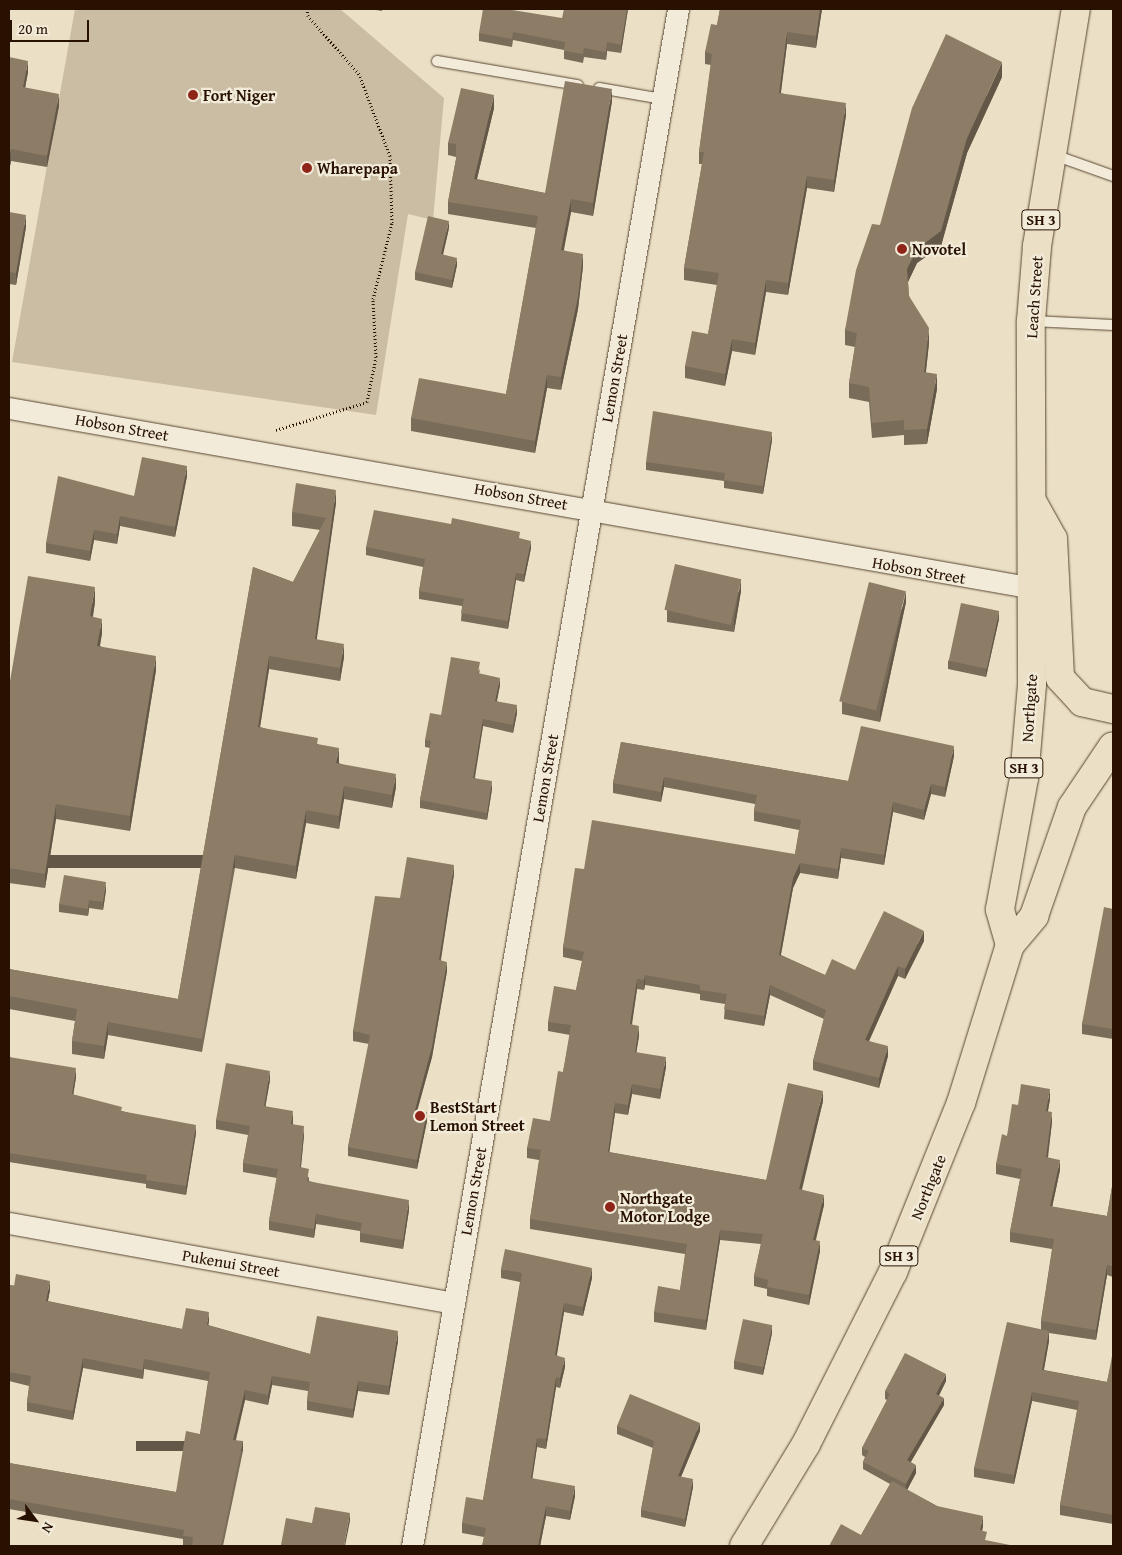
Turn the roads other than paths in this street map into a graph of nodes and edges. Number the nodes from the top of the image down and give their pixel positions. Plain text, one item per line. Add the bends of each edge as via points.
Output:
1 (678, 9) edge
2 (1076, 9) edge
3 (437, 61) dead end
4 (663, 99) junction
5 (1051, 154) junction
6 (1113, 176) edge
7 (1031, 321) junction
8 (1113, 325) edge
9 (9, 408) edge
10 (1032, 502) junction
11 (591, 511) junction
12 (1033, 588) junction
13 (1113, 709) edge
14 (1113, 746) edge
15 (1010, 945) junction
16 (9, 1223) edge
17 (454, 1303) junction
18 (412, 1546) edge
19 (744, 1546) edge

1 - 4 street, Lemon Street
2 - 5 highway, Leach Street / SH 3
3 - 4 lane
4 - 11 street, Lemon Street
5 - 6 lane
5 - 7 highway, Leach Street / SH 3
7 - 8 lane
7 - 10 highway, Leach Street / SH 3
9 - 11 street, Hobson Street
10 - 12 highway, Leach Street / SH 3
10 - 13 highway via 1053,539 1060,678 1082,702
11 - 12 street, Hobson Street
11 - 17 street, Lemon Street
12 - 15 highway, Northgate / SH 3 via 1032,684 1024,778 1000,909
14 - 15 highway, Northgate / SH 3 via 1072,807 1034,916
15 - 19 highway, Northgate / SH 3 via 961,1103 892,1272 806,1444
16 - 17 street, Pukenui Street
17 - 18 street, Lemon Street

